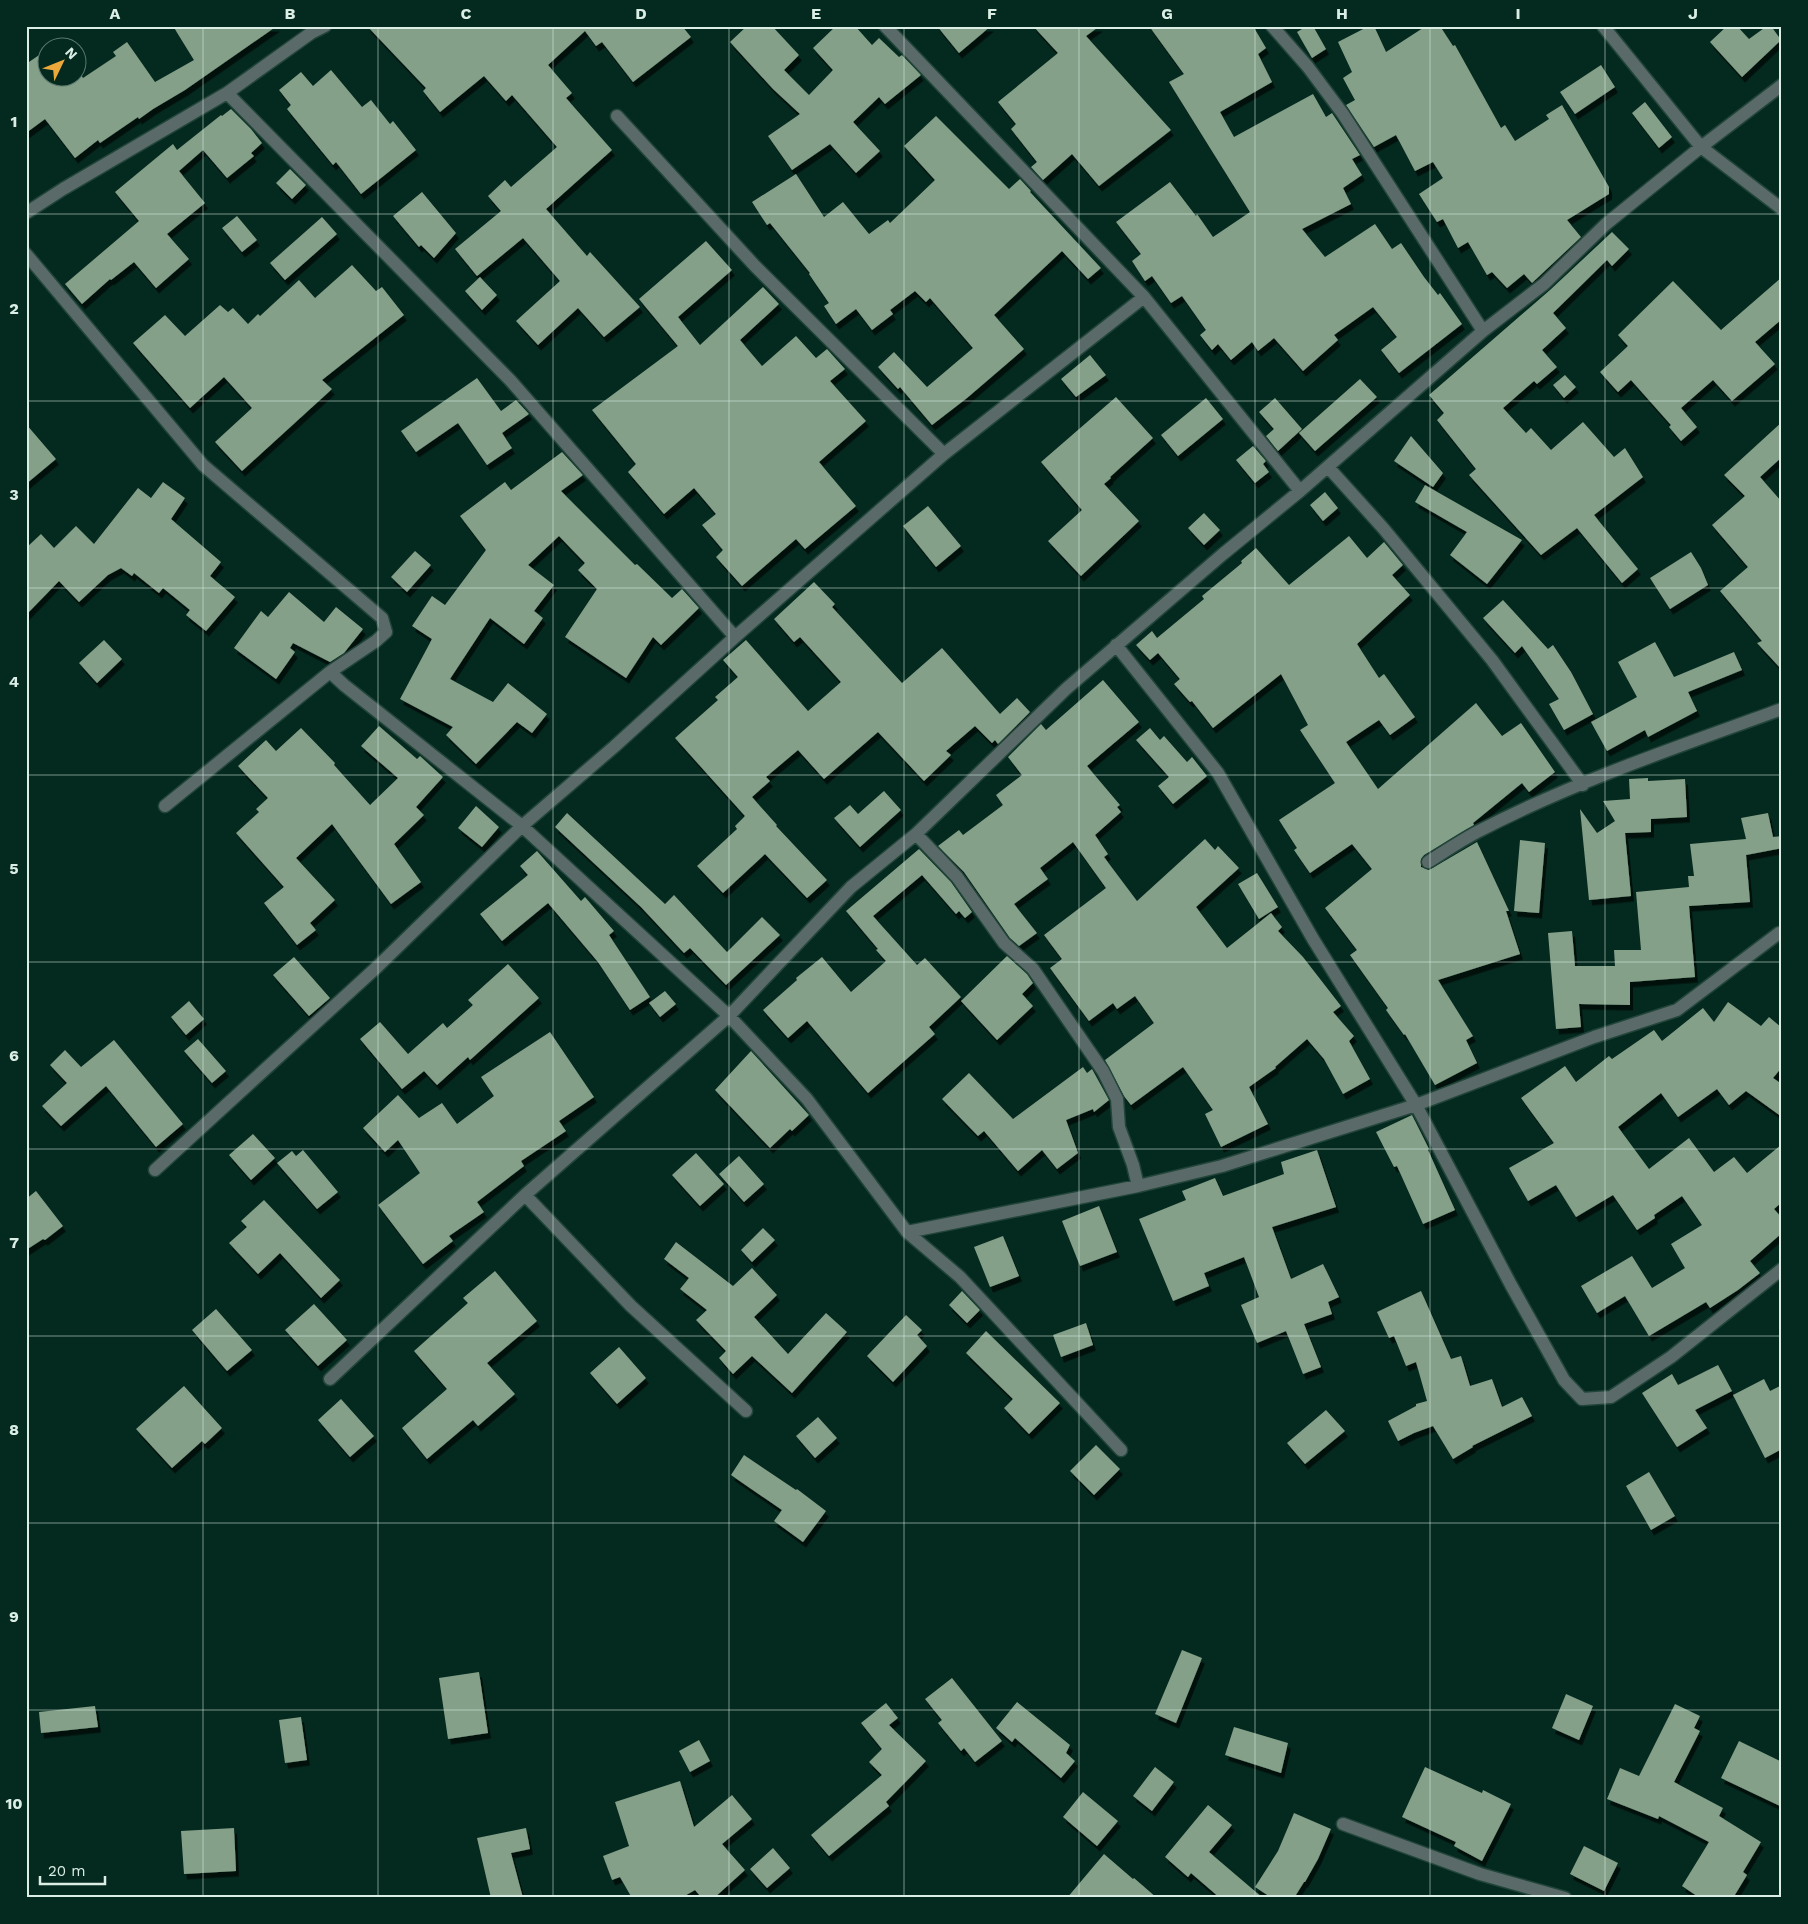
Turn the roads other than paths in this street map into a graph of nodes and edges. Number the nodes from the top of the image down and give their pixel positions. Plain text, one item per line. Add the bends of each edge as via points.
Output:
1 (325, 26) edge
2 (885, 26) edge
3 (1272, 26) edge
4 (1603, 26) edge
5 (308, 30) edge
6 (1782, 85) edge
7 (227, 93) junction
8 (617, 116) dead end
9 (1701, 146) junction
10 (1782, 209) edge
11 (26, 213) edge
12 (26, 254) edge
13 (1144, 297) junction
14 (1483, 331) junction
15 (944, 454) junction
16 (1328, 467) junction
17 (1300, 491) junction
18 (735, 636) junction
19 (1116, 645) junction
20 (330, 672) junction
21 (1782, 709) edge
22 (1583, 785) junction
23 (165, 806) dead end
24 (522, 826) junction
25 (916, 834) junction
26 (1428, 862) dead end
27 (1782, 934) edge
28 (729, 1016) junction
29 (1416, 1105) junction
30 (155, 1170) dead end
31 (1138, 1186) junction
32 (525, 1195) junction
33 (908, 1232) junction
34 (1782, 1269) edge
35 (330, 1379) dead end
36 (746, 1411) dead end
37 (1121, 1450) dead end
38 (1343, 1824) dead end
39 (1565, 1898) edge

1 - 5 street
2 - 13 street
3 - 14 street via 1308,67 1342,114
4 - 9 street
5 - 7 street
6 - 9 street
7 - 11 street
7 - 18 street via 510,380
8 - 15 street via 755,266
9 - 10 street
9 - 14 street via 1606,224 1544,284
12 - 20 street via 203,465 382,618 386,632
13 - 15 street
13 - 17 street
14 - 16 street
15 - 18 street
16 - 17 street
16 - 22 street via 1492,660
17 - 19 street
18 - 24 street
19 - 25 street via 1066,688
19 - 29 street via 1218,773 1313,939
20 - 23 street
20 - 24 street
21 - 22 street
22 - 26 street via 1475,833
24 - 28 street
24 - 30 street via 377,967
25 - 28 street via 851,888
25 - 31 street via 958,877 1004,943 1033,969 1103,1071 1117,1099 1119,1127
27 - 29 street via 1779,933 1677,1010 1594,1037
28 - 32 street
28 - 33 street via 807,1099
29 - 31 street via 1222,1166
29 - 34 street via 1515,1294 1564,1380 1582,1399 1611,1397 1671,1357
31 - 33 street
32 - 35 street
32 - 36 street via 631,1306
33 - 37 street via 960,1277
38 - 39 street via 1480,1874

